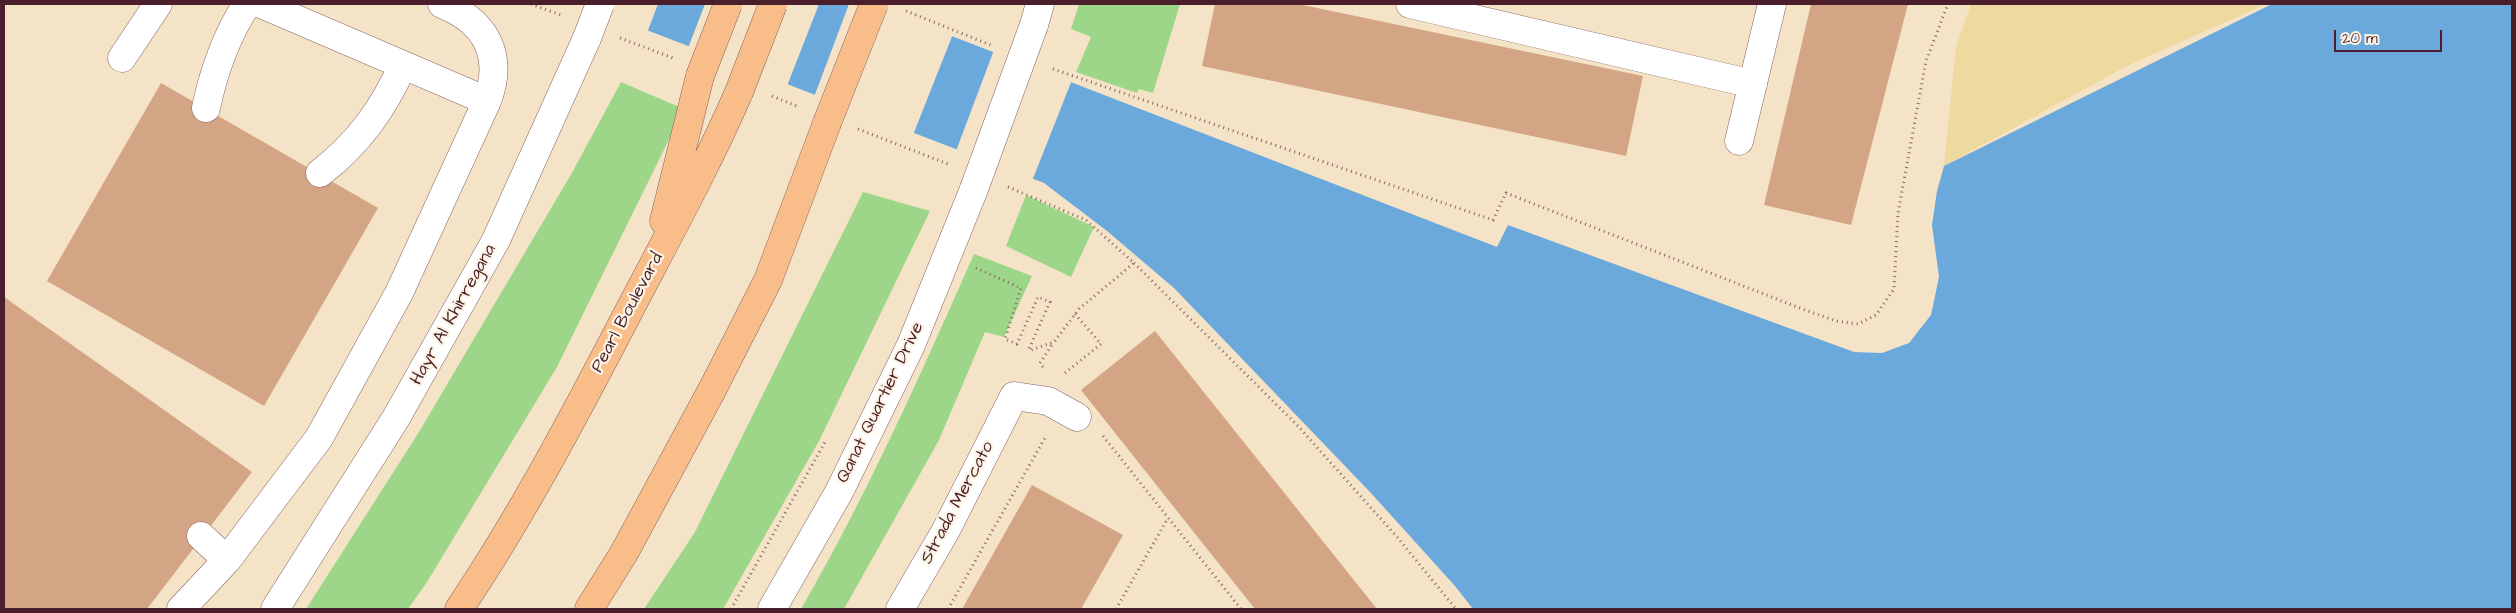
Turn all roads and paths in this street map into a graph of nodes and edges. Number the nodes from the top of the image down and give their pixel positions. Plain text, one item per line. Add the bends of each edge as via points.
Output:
1 (158, 4) edge
2 (247, 4) edge
3 (261, 4) edge
4 (442, 4) edge
5 (600, 4) edge
6 (728, 4) edge
7 (773, 4) edge
8 (874, 4) edge
9 (1410, 4) edge
10 (1772, 4) edge
11 (1948, 4) edge
12 (905, 11) dead end
13 (1037, 14) edge
14 (996, 47) dead end
15 (122, 58) dead end
16 (403, 65) junction
17 (1051, 68) dead end
18 (1753, 84) junction
19 (487, 101) junction
20 (206, 108) dead end
21 (1739, 141) dead end
22 (320, 173) dead end
23 (1010, 188) dead end
24 (654, 263) junction
25 (1134, 263) junction
26 (969, 264) dead end
27 (1075, 314) junction
28 (1054, 342) junction
29 (1102, 344) dead end
30 (1079, 418) junction
31 (827, 438) dead end
32 (1168, 518) junction
33 (201, 536) dead end
34 (227, 560) junction
35 (1453, 605) junction
36 (181, 609) edge
37 (275, 609) edge
38 (459, 609) edge
39 (589, 609) edge
40 (731, 609) edge
41 (772, 609) edge
42 (900, 609) edge
43 (948, 609) edge
44 (1116, 609) edge
45 (1241, 609) edge
46 (1448, 609) edge
47 (1456, 609) edge

1 - 15 street
2 - 20 street via 221,51
3 - 16 street
4 - 19 street via 470,18 490,48 493,84
5 - 37 street, Hayr Al Khirregana, bridge via 496,240 396,418
6 - 24 main road, bridge via 700,76
7 - 24 main road, Pearl Boulevard, bridge via 718,139
8 - 39 main road, bridge via 768,280 633,536
9 - 18 street
10 - 18 street
11 - 17 path via 1926,61 1898,214 1894,290 1876,315 1858,324 1836,321 1797,307 1506,193 1493,220
12 - 14 path
13 - 41 street, Qanat Quartier Drive, bridge via 974,189 911,345 839,492
16 - 19 street
16 - 22 street via 375,119 340,157
18 - 21 street
19 - 34 street via 399,293 319,438
23 - 25 path via 1086,220
24 - 38 main road, Pearl Boulevard via 595,376
25 - 27 path
25 - 35 path via 1298,426
26 - 28 path via 1021,288 1004,340 1017,344 1038,297 1050,302 1028,351
27 - 28 path
27 - 29 path
28 - 30 path via 1040,363 1068,397
30 - 32 path
30 - 42 street, Strada Mercato via 1048,401 1014,396 940,540
30 - 43 path
31 - 40 path
32 - 44 path
32 - 45 path
33 - 34 street
34 - 36 street
35 - 46 path
35 - 47 path

